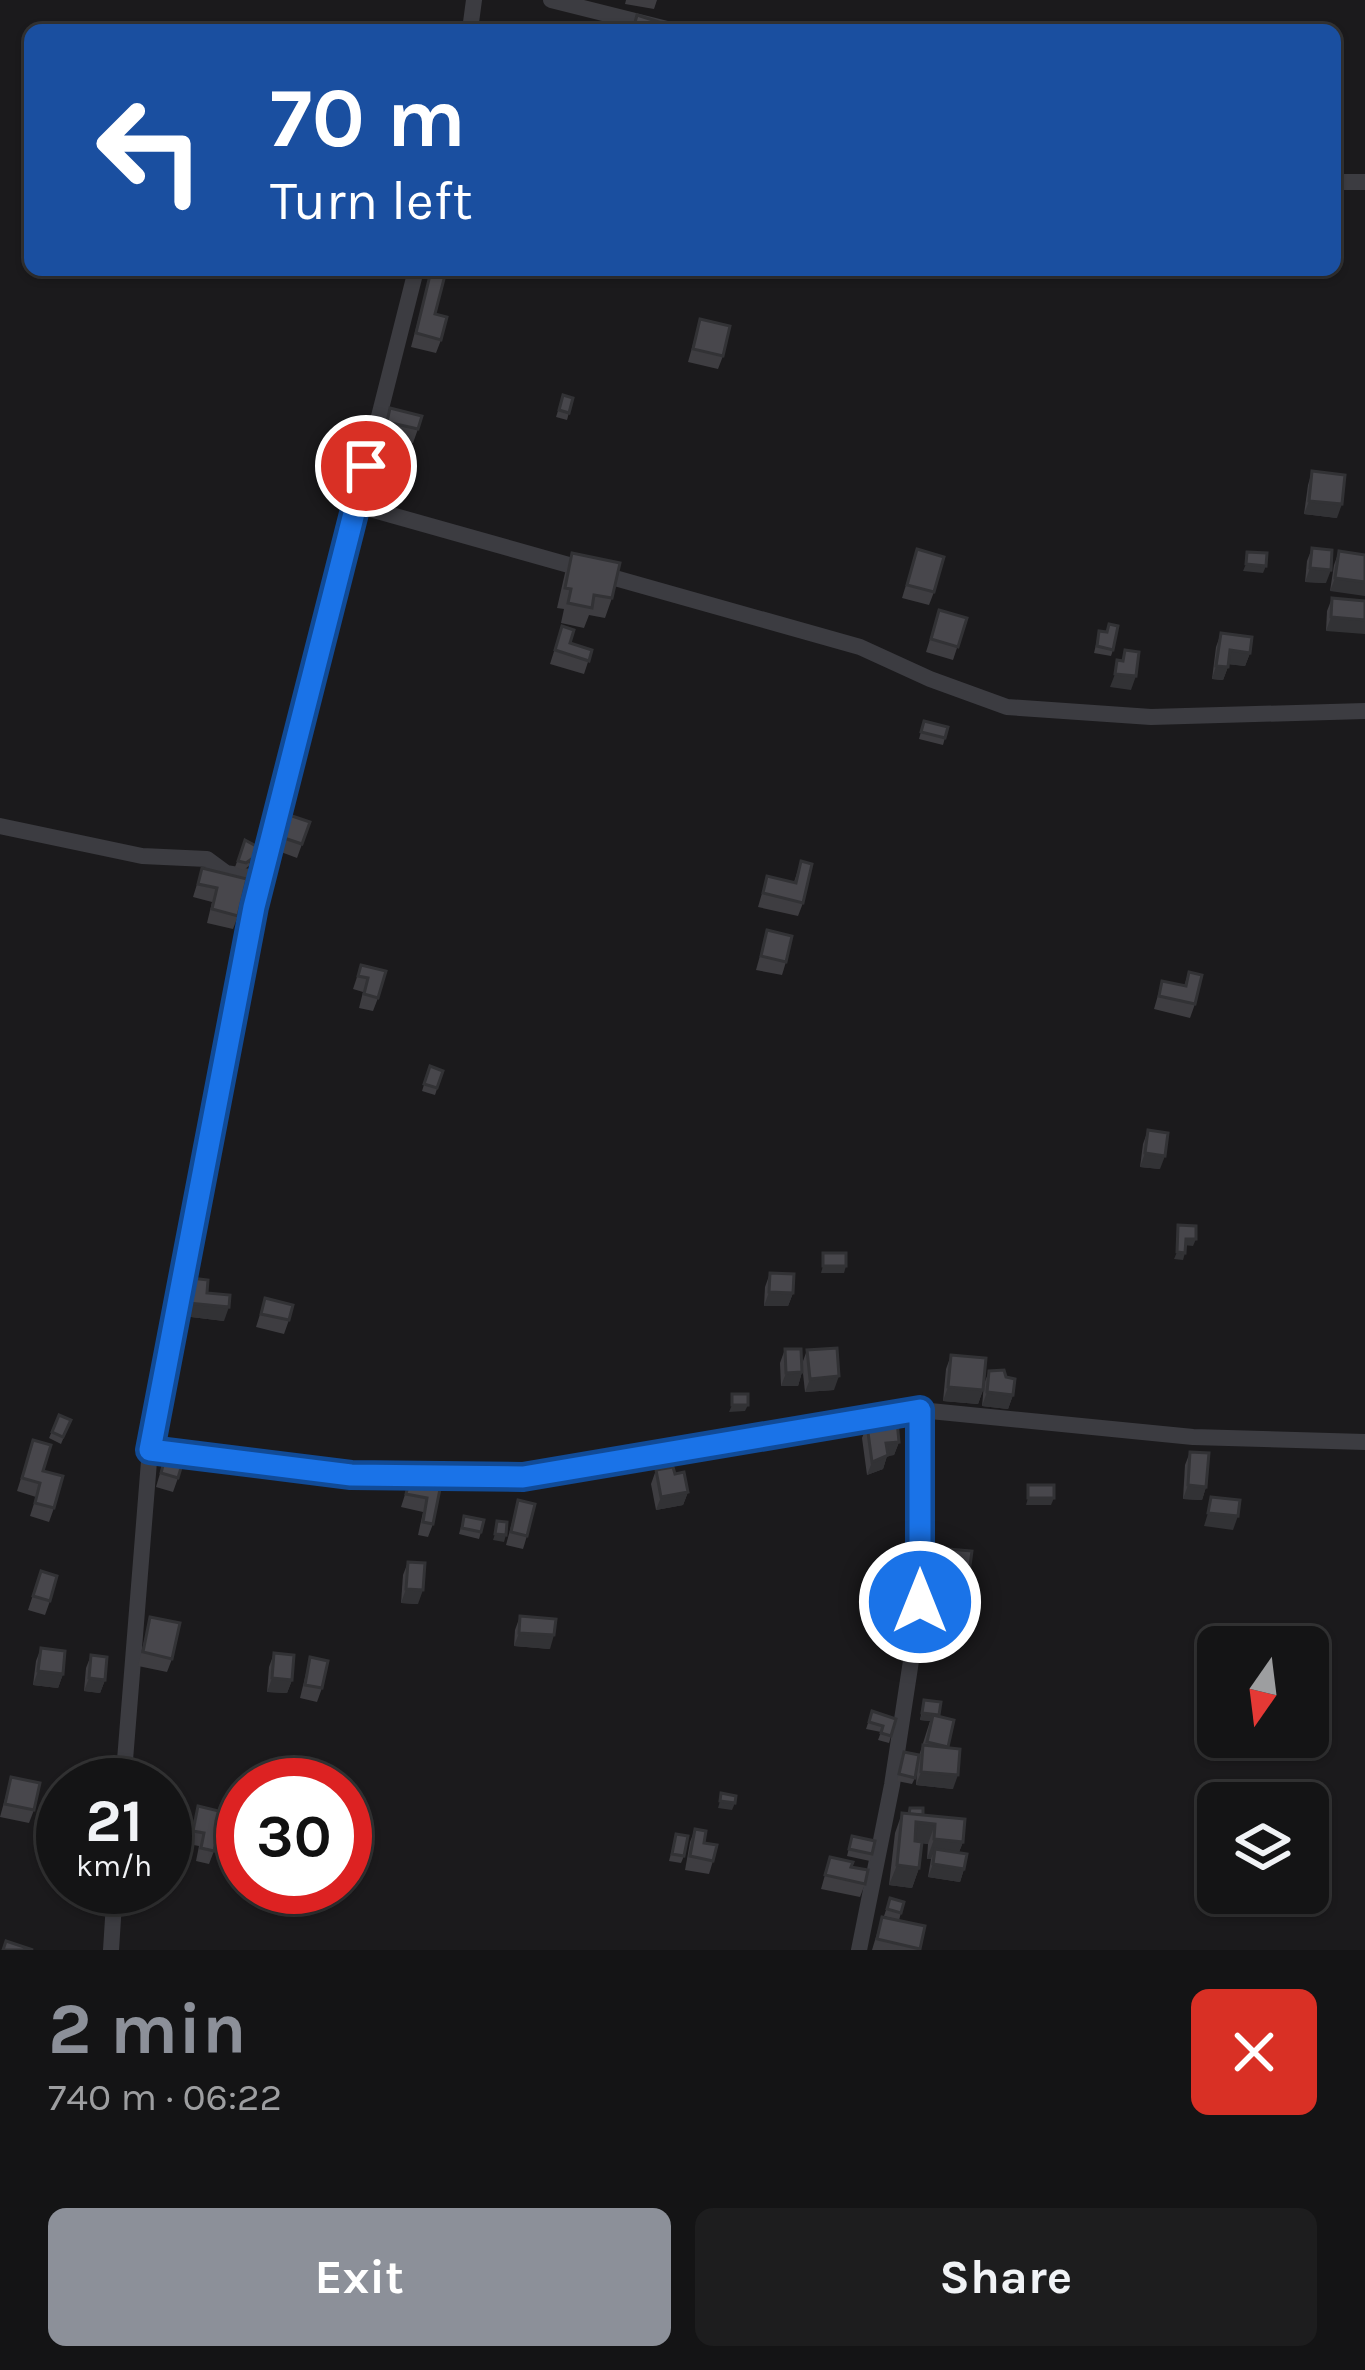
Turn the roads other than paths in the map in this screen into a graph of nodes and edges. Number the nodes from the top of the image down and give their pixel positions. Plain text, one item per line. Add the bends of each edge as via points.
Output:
1 (551, 0) edge
2 (647, 24) edge
3 (414, 276) edge
4 (356, 506) junction
5 (1365, 711) edge
6 (0, 826) edge
7 (262, 879) junction
8 (920, 1410) junction
9 (1365, 1442) edge
10 (150, 1450) junction
11 (124, 1758) edge
12 (113, 1914) edge
13 (110, 1950) edge
14 (859, 1950) edge

1 - 2 street
3 - 4 street
4 - 5 street via 860,647 1007,706 1150,717
4 - 7 street
6 - 7 street via 142,856 207,859 226,873
7 - 10 street
8 - 9 street via 1193,1437
8 - 10 street via 523,1477 351,1475
8 - 14 street via 920,1602
10 - 11 street
12 - 13 street

